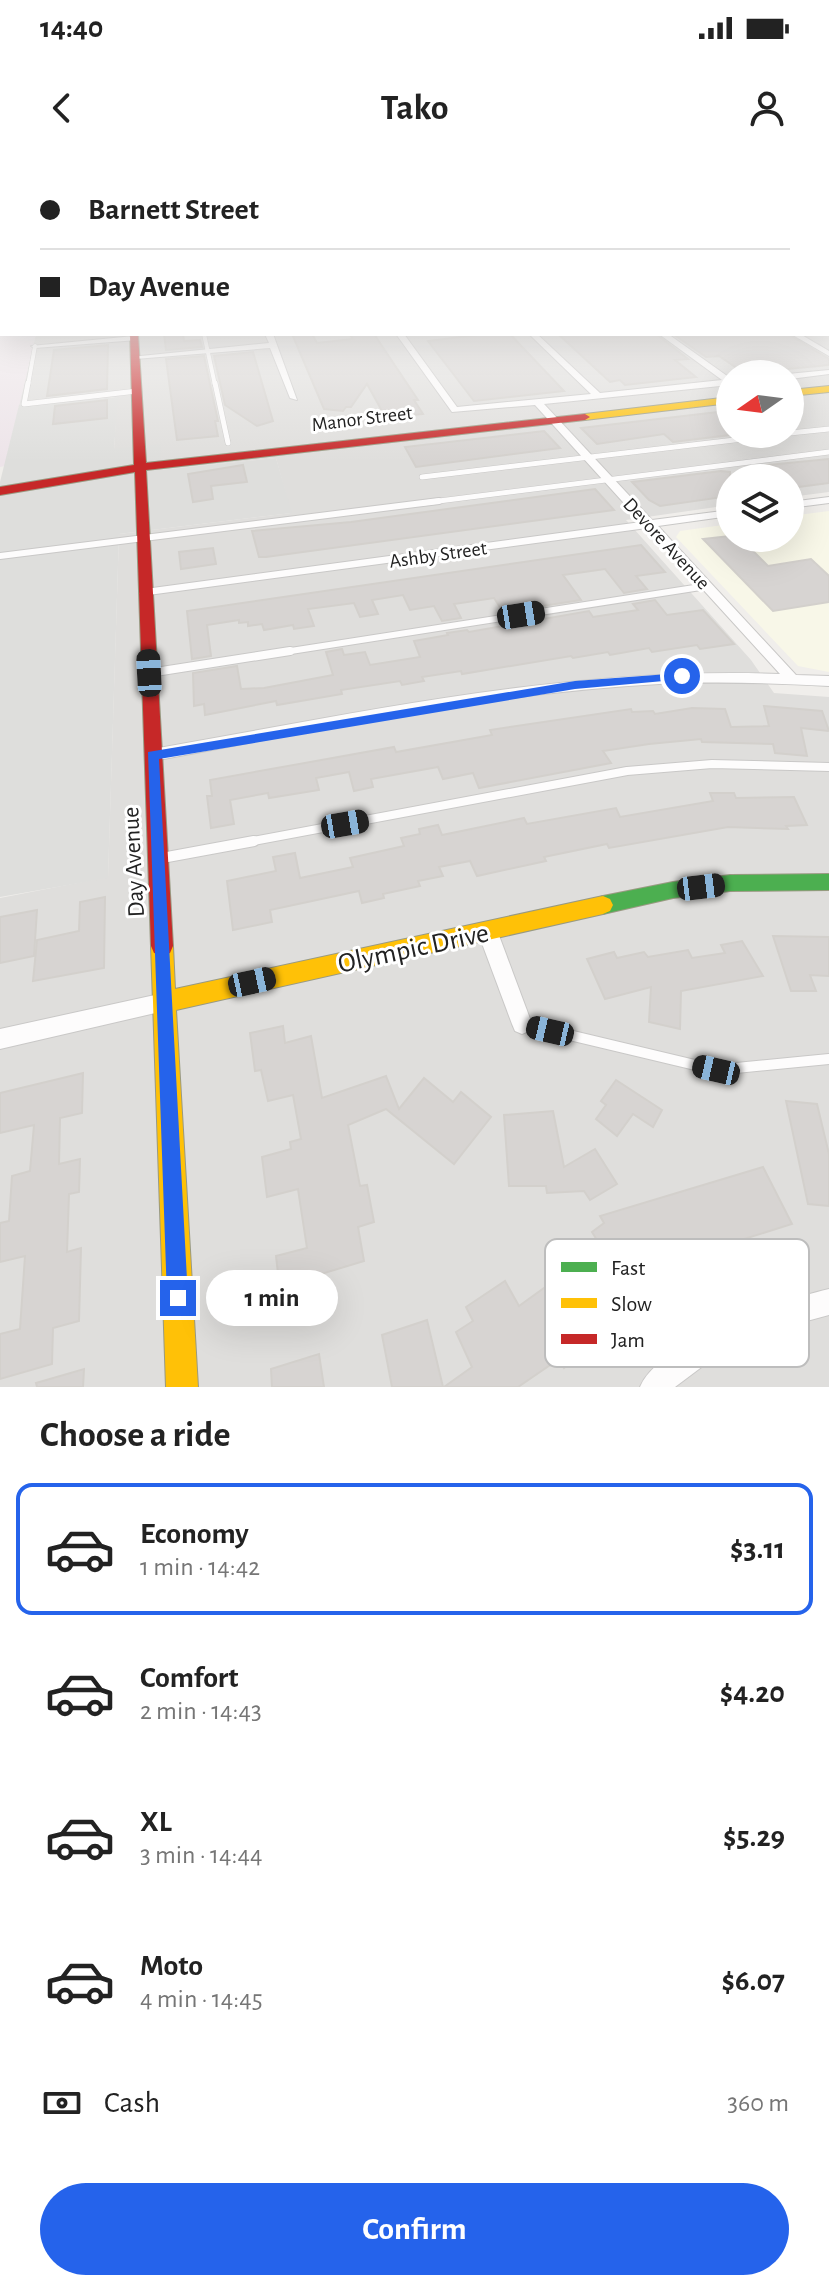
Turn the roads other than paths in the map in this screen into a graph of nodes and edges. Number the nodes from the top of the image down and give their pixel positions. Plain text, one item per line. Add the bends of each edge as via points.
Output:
1 (35, 347) edge
2 (135, 347) edge
3 (173, 347) edge
4 (206, 347) edge
5 (249, 347) edge
6 (275, 347) edge
7 (410, 347) edge
8 (547, 347) edge
9 (682, 347) edge
10 (207, 351) junction
11 (716, 372) edge
12 (829, 375) edge
13 (804, 376) edge
14 (804, 379) edge
15 (716, 383) edge
16 (829, 389) edge
17 (137, 391) junction
18 (716, 391) edge
19 (804, 392) edge
20 (598, 396) junction
21 (294, 398) dead end
22 (716, 401) edge
23 (544, 410) junction
24 (829, 429) edge
25 (804, 432) edge
26 (716, 442) edge
27 (228, 443) junction
28 (829, 452) edge
29 (587, 457) junction
30 (141, 460) junction
31 (0, 476) edge
32 (422, 477) dead end
33 (608, 479) junction
34 (0, 491) edge
35 (829, 500) edge
36 (804, 503) edge
37 (716, 515) edge
38 (649, 525) junction
39 (143, 537) junction
40 (0, 556) edge
41 (707, 586) junction
42 (145, 593) junction
43 (149, 673) junction
44 (791, 678) junction
45 (829, 681) edge
46 (153, 755) junction
47 (829, 767) edge
48 (157, 859) junction
49 (829, 882) edge
50 (487, 930) junction
51 (164, 1002) junction
52 (522, 1024) joint
53 (0, 1039) edge
54 (829, 1059) edge
55 (829, 1302) edge
56 (809, 1306) edge
57 (676, 1367) edge
58 (182, 1387) edge
59 (654, 1387) edge

1 - 17 lane via 24,404
2 - 17 main road, Day Avenue
3 - 10 street
4 - 10 lane
5 - 10 street
6 - 21 street
7 - 23 street via 455,410
8 - 20 street
9 - 11 street
10 - 27 lane
12 - 13 street
12 - 14 main road
15 - 20 street
16 - 19 main road
17 - 30 main road, Day Avenue
18 - 23 main road, Manor Street
20 - 23 street
22 - 23 main road, Manor Street
23 - 27 main road, Manor Street
23 - 29 street, Devore Avenue
23 - 30 main road, Manor Street
24 - 25 lane
26 - 29 lane
27 - 30 main road, Manor Street
28 - 33 lane
29 - 32 lane
29 - 33 street, Devore Avenue
30 - 31 main road, Manor Street
30 - 34 main road, Manor Street
30 - 39 main road, Day Avenue
33 - 38 street, Devore Avenue
33 - 39 lane
35 - 36 street
37 - 38 street, Ashby Street
38 - 41 street, Devore Avenue
38 - 42 street, Ashby Street
39 - 40 lane
39 - 42 main road, Day Avenue
41 - 43 lane
41 - 44 street, Devore Avenue
42 - 43 main road, Day Avenue
43 - 46 main road, Day Avenue
44 - 45 street
44 - 46 street via 682,676 575,685
46 - 48 main road, Day Avenue
47 - 48 lane via 712,764 627,771
48 - 51 main road, Day Avenue
49 - 50 main road, Olympic Drive via 730,883 673,890
50 - 51 main road, Olympic Drive
50 - 52 street
51 - 53 street, Olympic Drive
51 - 58 main road, Day Avenue
52 - 54 lane via 716,1070
55 - 56 street
57 - 59 street

